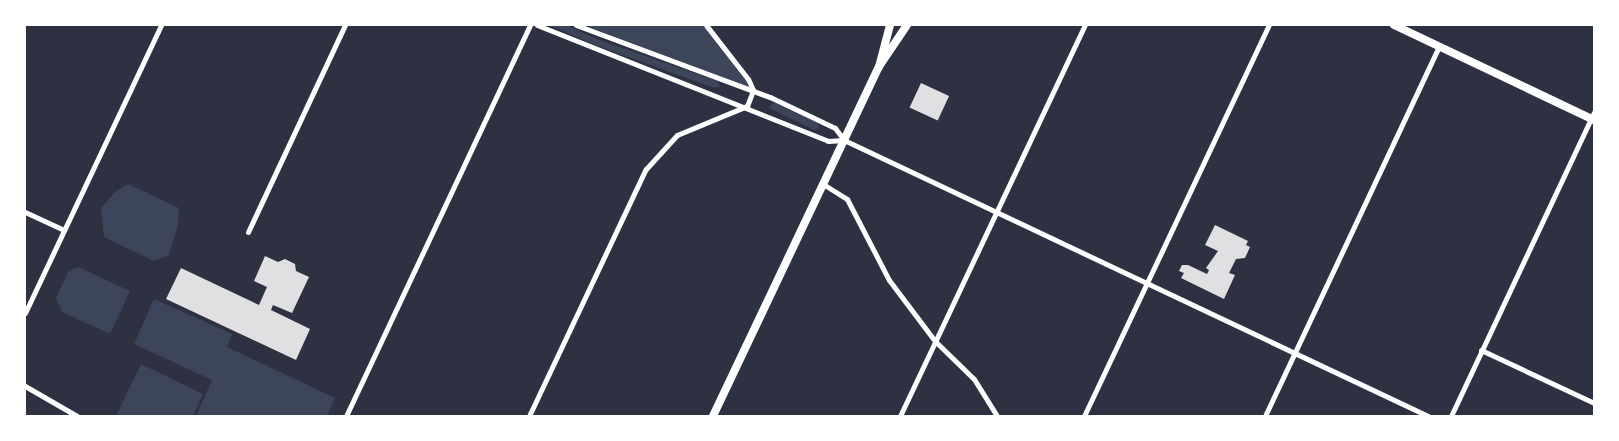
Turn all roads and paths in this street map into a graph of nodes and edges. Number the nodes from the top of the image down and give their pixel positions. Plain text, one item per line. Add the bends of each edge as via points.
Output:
1 (161, 25) edge
2 (345, 25) edge
3 (530, 25) edge
4 (537, 25) edge
5 (576, 25) edge
6 (890, 25) edge
7 (907, 25) edge
8 (1085, 25) edge
9 (1269, 25) edge
10 (1394, 25) edge
11 (708, 26) edge
12 (1439, 47) junction
13 (878, 67) junction
14 (753, 90) junction
15 (747, 106) junction
16 (1593, 117) edge
17 (844, 140) junction
18 (823, 184) junction
19 (25, 212) edge
20 (996, 213) junction
21 (64, 230) junction
22 (248, 232) dead end
23 (1146, 284) junction
24 (25, 313) edge
25 (936, 341) junction
26 (1481, 350) junction
27 (1294, 354) junction
28 (25, 386) edge
29 (1594, 403) edge
30 (77, 416) edge
31 (346, 416) edge
32 (530, 416) edge
33 (714, 416) edge
34 (900, 416) edge
35 (997, 416) edge
36 (1084, 416) edge
37 (1265, 416) edge
38 (1428, 416) edge
39 (1451, 416) edge

1 - 21 street
2 - 22 street
3 - 31 street
4 - 15 street via 602,53
5 - 14 street
6 - 13 main road
7 - 13 main road
8 - 20 street
9 - 23 street
10 - 12 main road
11 - 14 street
12 - 16 main road
12 - 27 street
13 - 17 main road
14 - 15 street
14 - 17 street via 835,128
15 - 17 street via 828,141
15 - 32 street via 691,127 665,145 650,163
16 - 26 street
17 - 18 main road
17 - 20 street
18 - 25 street via 847,200 889,280
18 - 33 main road
19 - 21 street
20 - 23 street
20 - 25 street
21 - 24 street
23 - 27 street
23 - 36 street
25 - 34 street
25 - 35 street via 974,379
26 - 29 street
26 - 39 street
27 - 37 street
27 - 38 street
28 - 30 street

